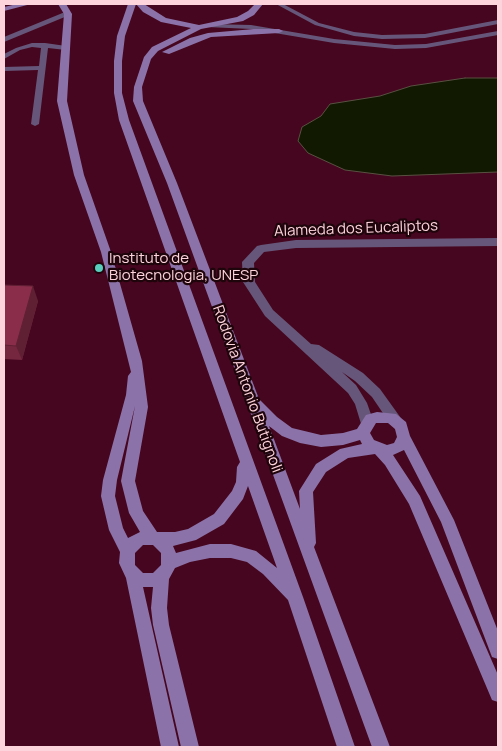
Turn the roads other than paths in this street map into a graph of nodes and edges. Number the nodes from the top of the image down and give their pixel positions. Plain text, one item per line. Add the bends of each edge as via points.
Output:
1 (27, 4) edge
2 (62, 4) edge
3 (132, 4) edge
4 (140, 4) edge
5 (259, 4) edge
6 (279, 4) edge
7 (4, 9) edge
8 (68, 14) junction
9 (498, 22) edge
10 (199, 26) junction
11 (209, 26) junction
12 (278, 31) junction
13 (498, 33) edge
14 (4, 40) edge
15 (44, 45) junction
16 (66, 48) junction
17 (4, 57) edge
18 (42, 68) junction
19 (4, 69) edge
20 (141, 76) junction
21 (35, 124) dead end
22 (498, 242) edge
23 (291, 333) junction
24 (136, 361) junction
25 (252, 400) junction
26 (396, 421) junction
27 (365, 428) junction
28 (404, 437) junction
29 (238, 442) junction
30 (377, 449) junction
31 (156, 539) junction
32 (128, 551) junction
33 (310, 555) junction
34 (166, 569) junction
35 (133, 576) junction
36 (295, 598) junction
37 (494, 634) edge
38 (498, 651) edge
39 (498, 694) edge
40 (170, 747) edge
41 (190, 747) edge
42 (346, 747) edge
43 (381, 747) edge

1 - 7 main road
2 - 8 main road
3 - 29 main road, Rodovia Antonio Butignoli via 118,61 118,93 124,120
4 - 10 main road via 164,20
5 - 11 main road via 240,19
6 - 9 lane via 326,28 354,34 425,36
8 - 14 street
8 - 16 main road
10 - 11 main road
10 - 20 main road, Rodovia Antonio Butignoli via 155,49
11 - 12 lane via 245,26
12 - 13 lane via 395,46 426,46
12 - 20 main road via 230,32 193,40 161,55
15 - 16 lane
15 - 17 lane via 26,46
15 - 18 lane
16 - 24 main road via 62,101 71,144 106,252
18 - 19 lane
18 - 21 lane
20 - 25 main road, Rodovia Antonio Butignoli via 138,100 144,118 172,183
22 - 23 street, Alameda dos Eucaliptos via 296,244 261,249 248,262 249,282 269,313
23 - 26 street, Alameda dos Eucaliptos via 359,377 376,393
23 - 27 street, Alameda dos Eucaliptos via 352,388 361,404
24 - 31 main road via 142,407 128,481 136,513
24 - 32 main road via 132,395 108,496 116,530
25 - 27 main road via 272,420 300,438 320,441 343,439
25 - 33 main road, Rodovia Antonio Butignoli
26 - 27 main road via 378,417
26 - 28 main road via 404,431
27 - 30 main road via 368,444
28 - 30 main road via 399,447 387,451
28 - 37 main road via 447,520
29 - 31 main road via 244,475 230,508 206,528 191,535
29 - 36 main road, Rodovia Antonio Butignoli
30 - 33 main road via 345,453 312,479 306,492
30 - 39 main road via 390,461 415,500
31 - 32 main road via 138,541
31 - 34 main road via 169,549
32 - 35 main road via 126,565
33 - 43 main road, Rodovia Antonio Butignoli
34 - 35 main road via 147,580
34 - 36 main road via 190,555 231,551 250,556 268,569
34 - 41 main road via 159,608 161,625
35 - 40 main road
36 - 42 main road, Rodovia Antonio Butignoli
37 - 38 main road

